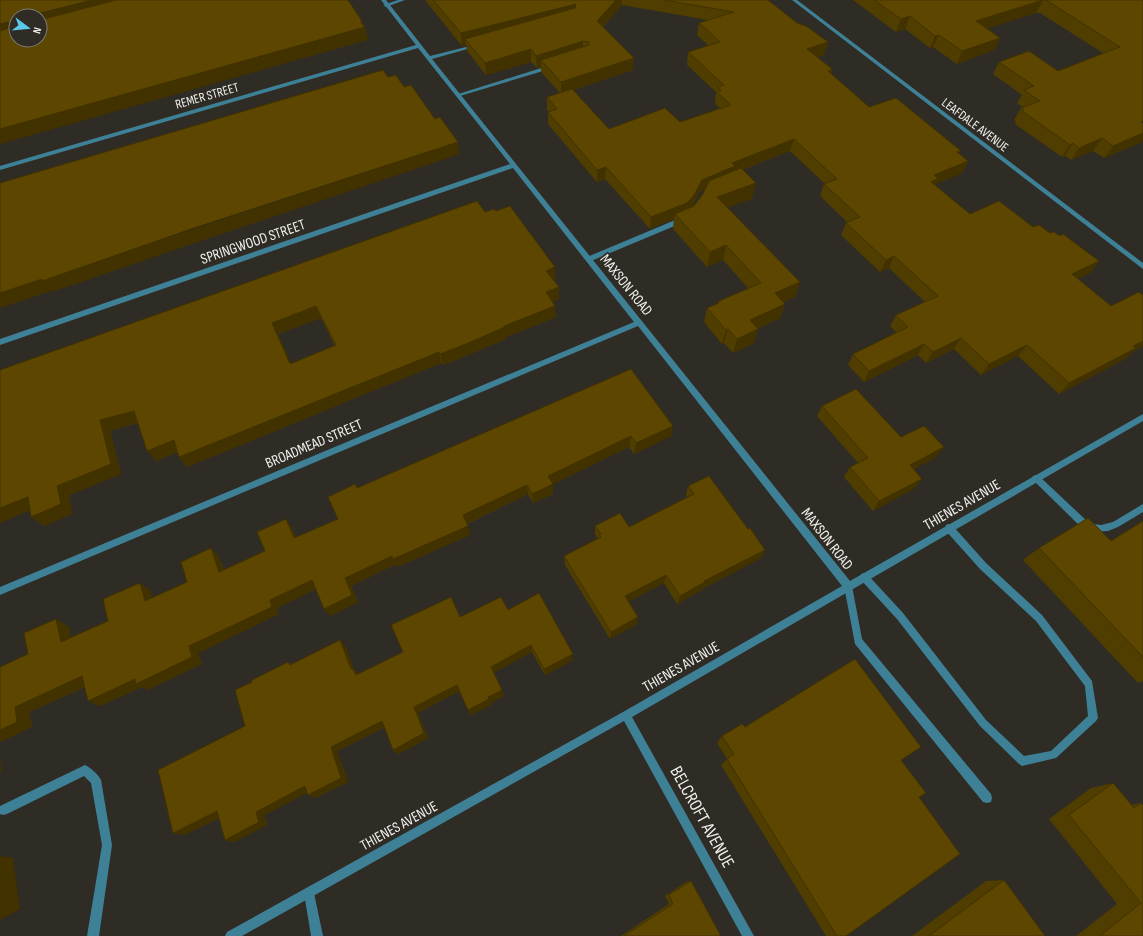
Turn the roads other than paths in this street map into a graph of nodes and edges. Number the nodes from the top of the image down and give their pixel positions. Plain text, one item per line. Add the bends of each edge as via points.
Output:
1 (403, 0) edge
2 (794, 0) edge
3 (385, 2) edge
4 (482, 43) edge
5 (419, 46) junction
6 (429, 58) junction
7 (557, 65) edge
8 (458, 95) junction
9 (514, 165) junction
10 (0, 168) edge
11 (688, 218) edge
12 (588, 259) junction
13 (1143, 267) edge
14 (639, 322) junction
15 (0, 342) edge
16 (1143, 417) edge
17 (1036, 478) junction
18 (1143, 508) edge
19 (949, 528) junction
20 (864, 577) junction
21 (848, 586) junction
22 (0, 591) edge
23 (626, 715) junction
24 (987, 798) dead end
25 (3, 810) dead end
26 (309, 892) junction
27 (93, 936) edge
28 (231, 936) edge
29 (317, 936) edge
30 (748, 936) edge

1 - 3 street
2 - 13 street, LEAFDALE AVENUE
3 - 5 street, MAXSON ROAD
4 - 6 street
5 - 6 street, MAXSON ROAD
5 - 10 street, REMER STREET
6 - 8 street, MAXSON ROAD
7 - 8 street
8 - 9 street, MAXSON ROAD
9 - 12 street, MAXSON ROAD
9 - 15 street, SPRINGWOOD STREET
11 - 12 street
12 - 14 street, MAXSON ROAD
14 - 21 street, MAXSON ROAD
14 - 22 street, BROADMEAD STREET
16 - 17 street, THIENES AVENUE
17 - 18 street via 1091,528 1110,528
17 - 19 street, THIENES AVENUE
19 - 20 street, THIENES AVENUE
19 - 20 street via 983,566 1039,618 1089,684 1093,718 1054,755 1022,761 983,723 900,616
20 - 21 street, THIENES AVENUE
21 - 23 street, THIENES AVENUE
21 - 24 street via 858,641
23 - 26 street, THIENES AVENUE
23 - 30 street, BELCROFT AVENUE
25 - 27 street via 85,770 96,780 107,844
26 - 28 street, THIENES AVENUE
26 - 29 street

